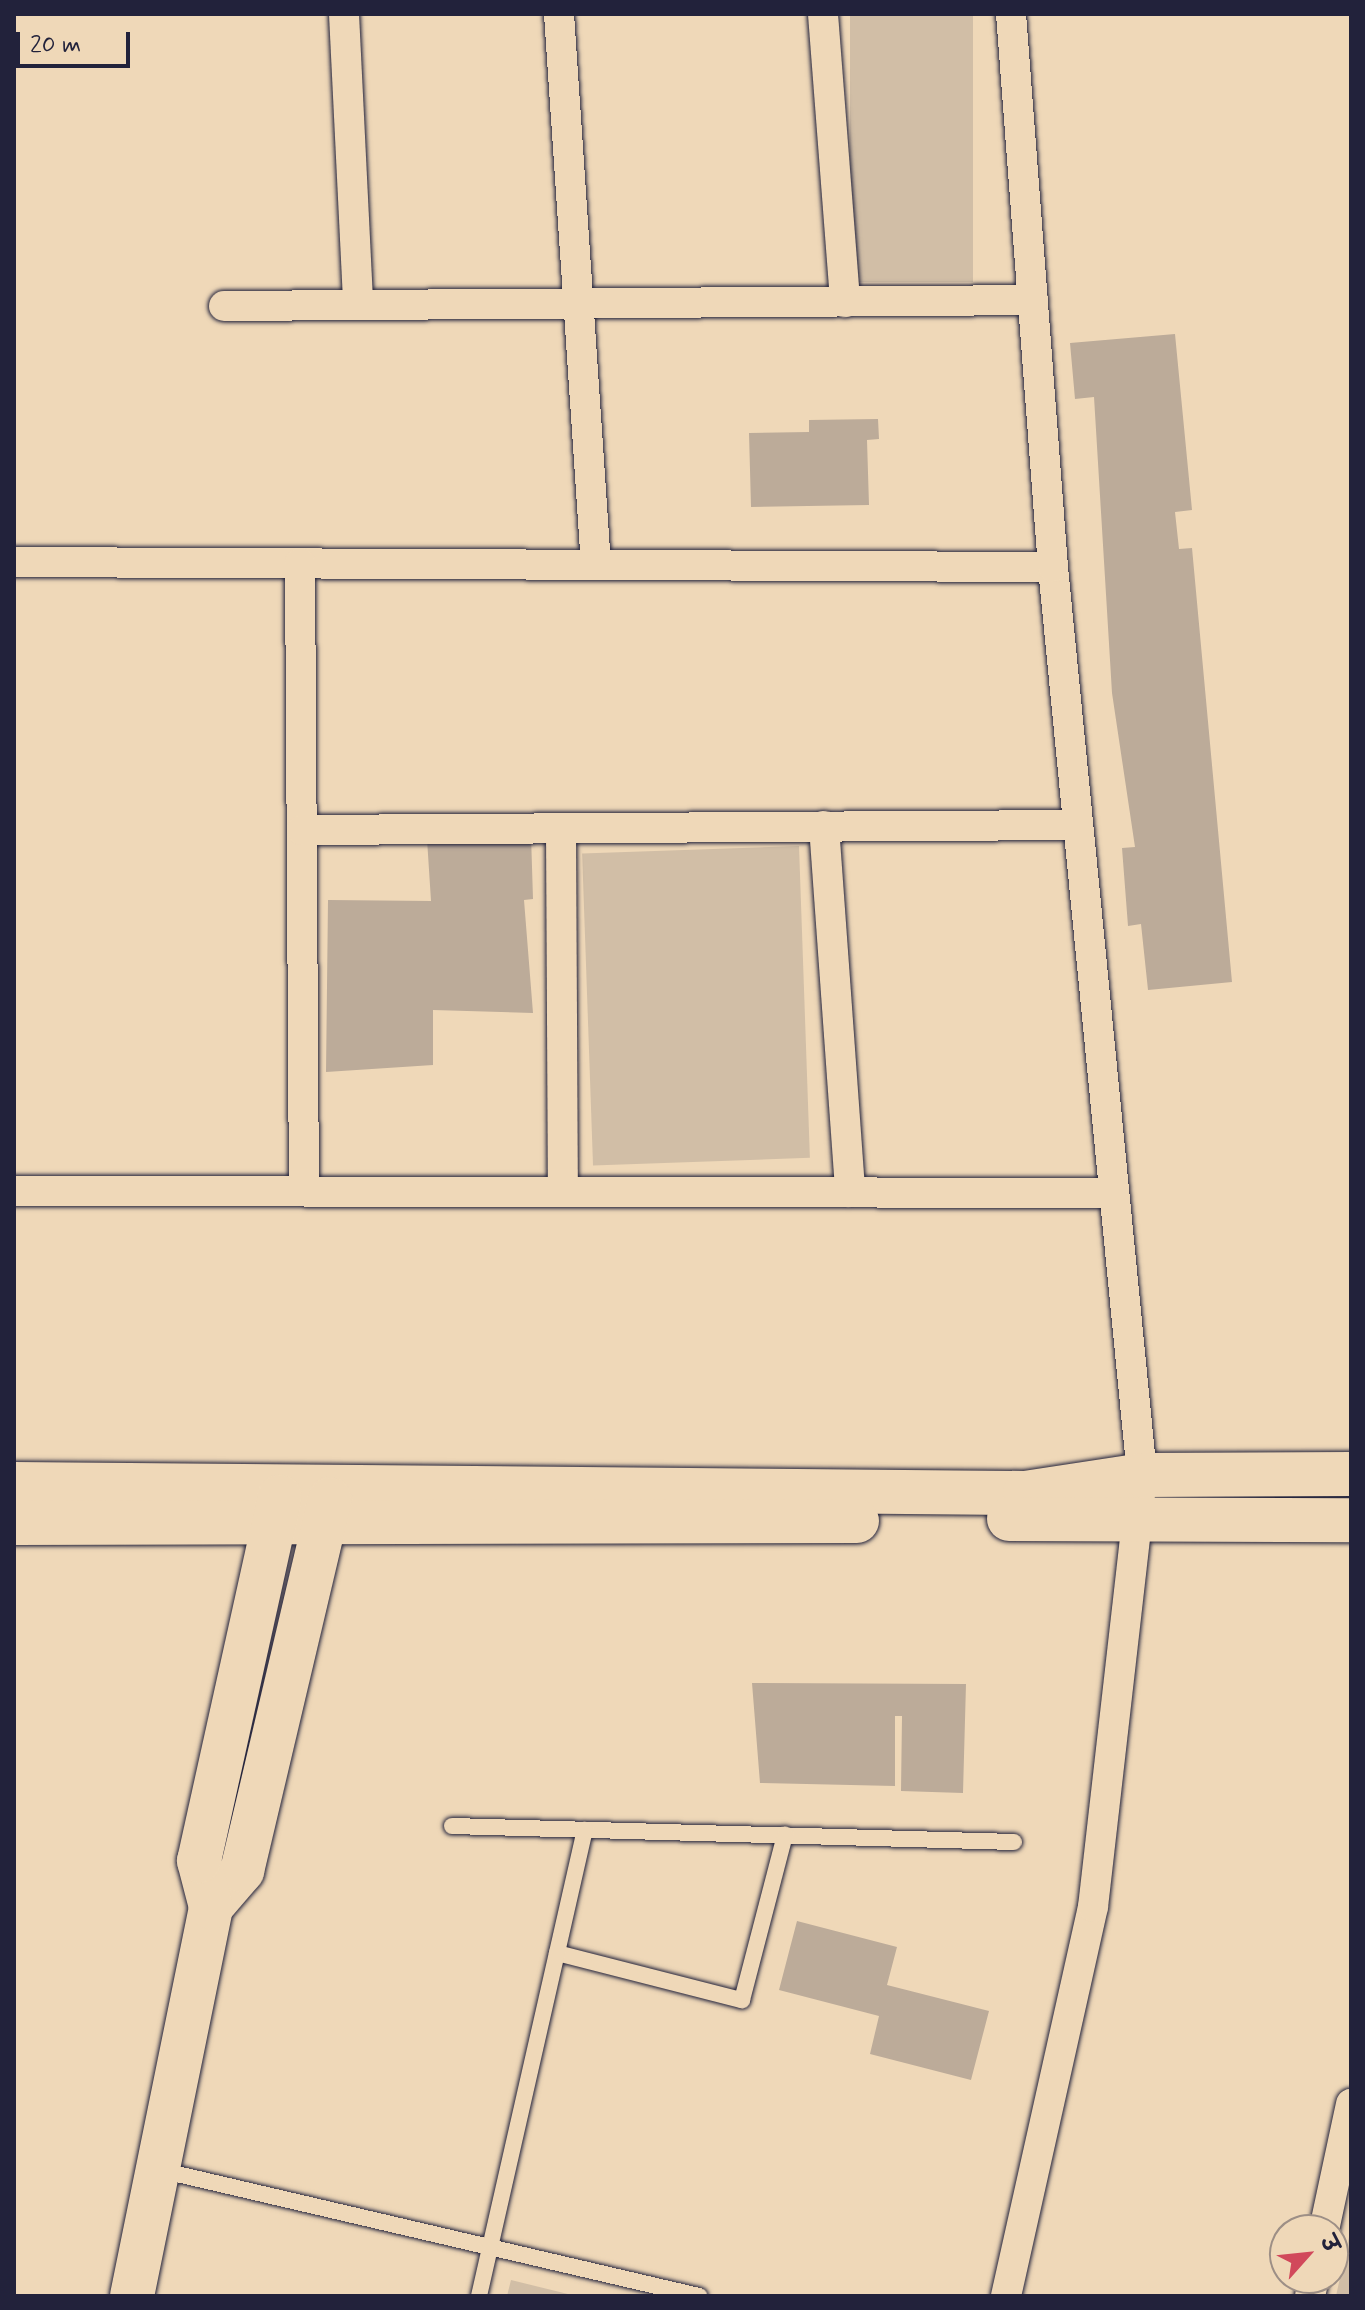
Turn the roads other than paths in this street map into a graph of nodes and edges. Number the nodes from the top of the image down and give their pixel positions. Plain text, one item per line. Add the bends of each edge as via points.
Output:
1 (344, 14) edge
2 (559, 14) edge
3 (823, 14) edge
4 (1011, 14) edge
5 (1033, 300) junction
6 (845, 302) junction
7 (578, 303) junction
8 (358, 305) junction
9 (224, 306) dead end
10 (14, 562) edge
11 (300, 563) junction
12 (596, 565) junction
13 (1053, 567) junction
14 (1078, 825) junction
15 (824, 826) junction
16 (561, 828) junction
17 (302, 830) junction
18 (14, 1191) edge
19 (304, 1191) junction
20 (563, 1192) junction
21 (850, 1192) junction
22 (1113, 1193) junction
23 (1351, 1474) edge
24 (14, 1484) edge
25 (1140, 1496) junction
26 (278, 1506) junction
27 (329, 1507) junction
28 (1351, 1520) edge
29 (14, 1523) edge
30 (452, 1826) dead end
31 (585, 1830) junction
32 (785, 1835) junction
33 (1014, 1842) dead end
34 (211, 1907) junction
35 (557, 1953) junction
36 (1351, 2104) edge
37 (159, 2170) junction
38 (1327, 2214) edge
39 (491, 2243) junction
40 (132, 2296) edge
41 (479, 2296) edge
42 (699, 2296) edge
43 (1006, 2296) edge

1 - 8 street
2 - 7 street
3 - 6 street
4 - 5 street
5 - 6 street
5 - 13 street
6 - 7 street
7 - 8 street
7 - 12 street
8 - 9 street
10 - 11 street
11 - 12 street
11 - 17 street
12 - 13 street
13 - 14 street
14 - 15 street
14 - 22 street
15 - 16 street
15 - 21 street
16 - 17 street
16 - 20 street
17 - 19 street
18 - 19 street
19 - 20 street
20 - 21 street
21 - 22 street
22 - 25 street
23 - 25 main road
24 - 26 main road
25 - 27 main road
25 - 28 main road
25 - 43 street via 1093,1907
26 - 27 main road
26 - 29 main road
26 - 34 main road via 199,1861
27 - 34 main road via 242,1871
30 - 31 lane
31 - 32 lane
31 - 35 lane
32 - 33 lane
32 - 35 lane via 742,2000
34 - 37 main road
35 - 39 lane
36 - 38 street
37 - 39 lane
37 - 40 main road
39 - 41 lane
39 - 42 lane

